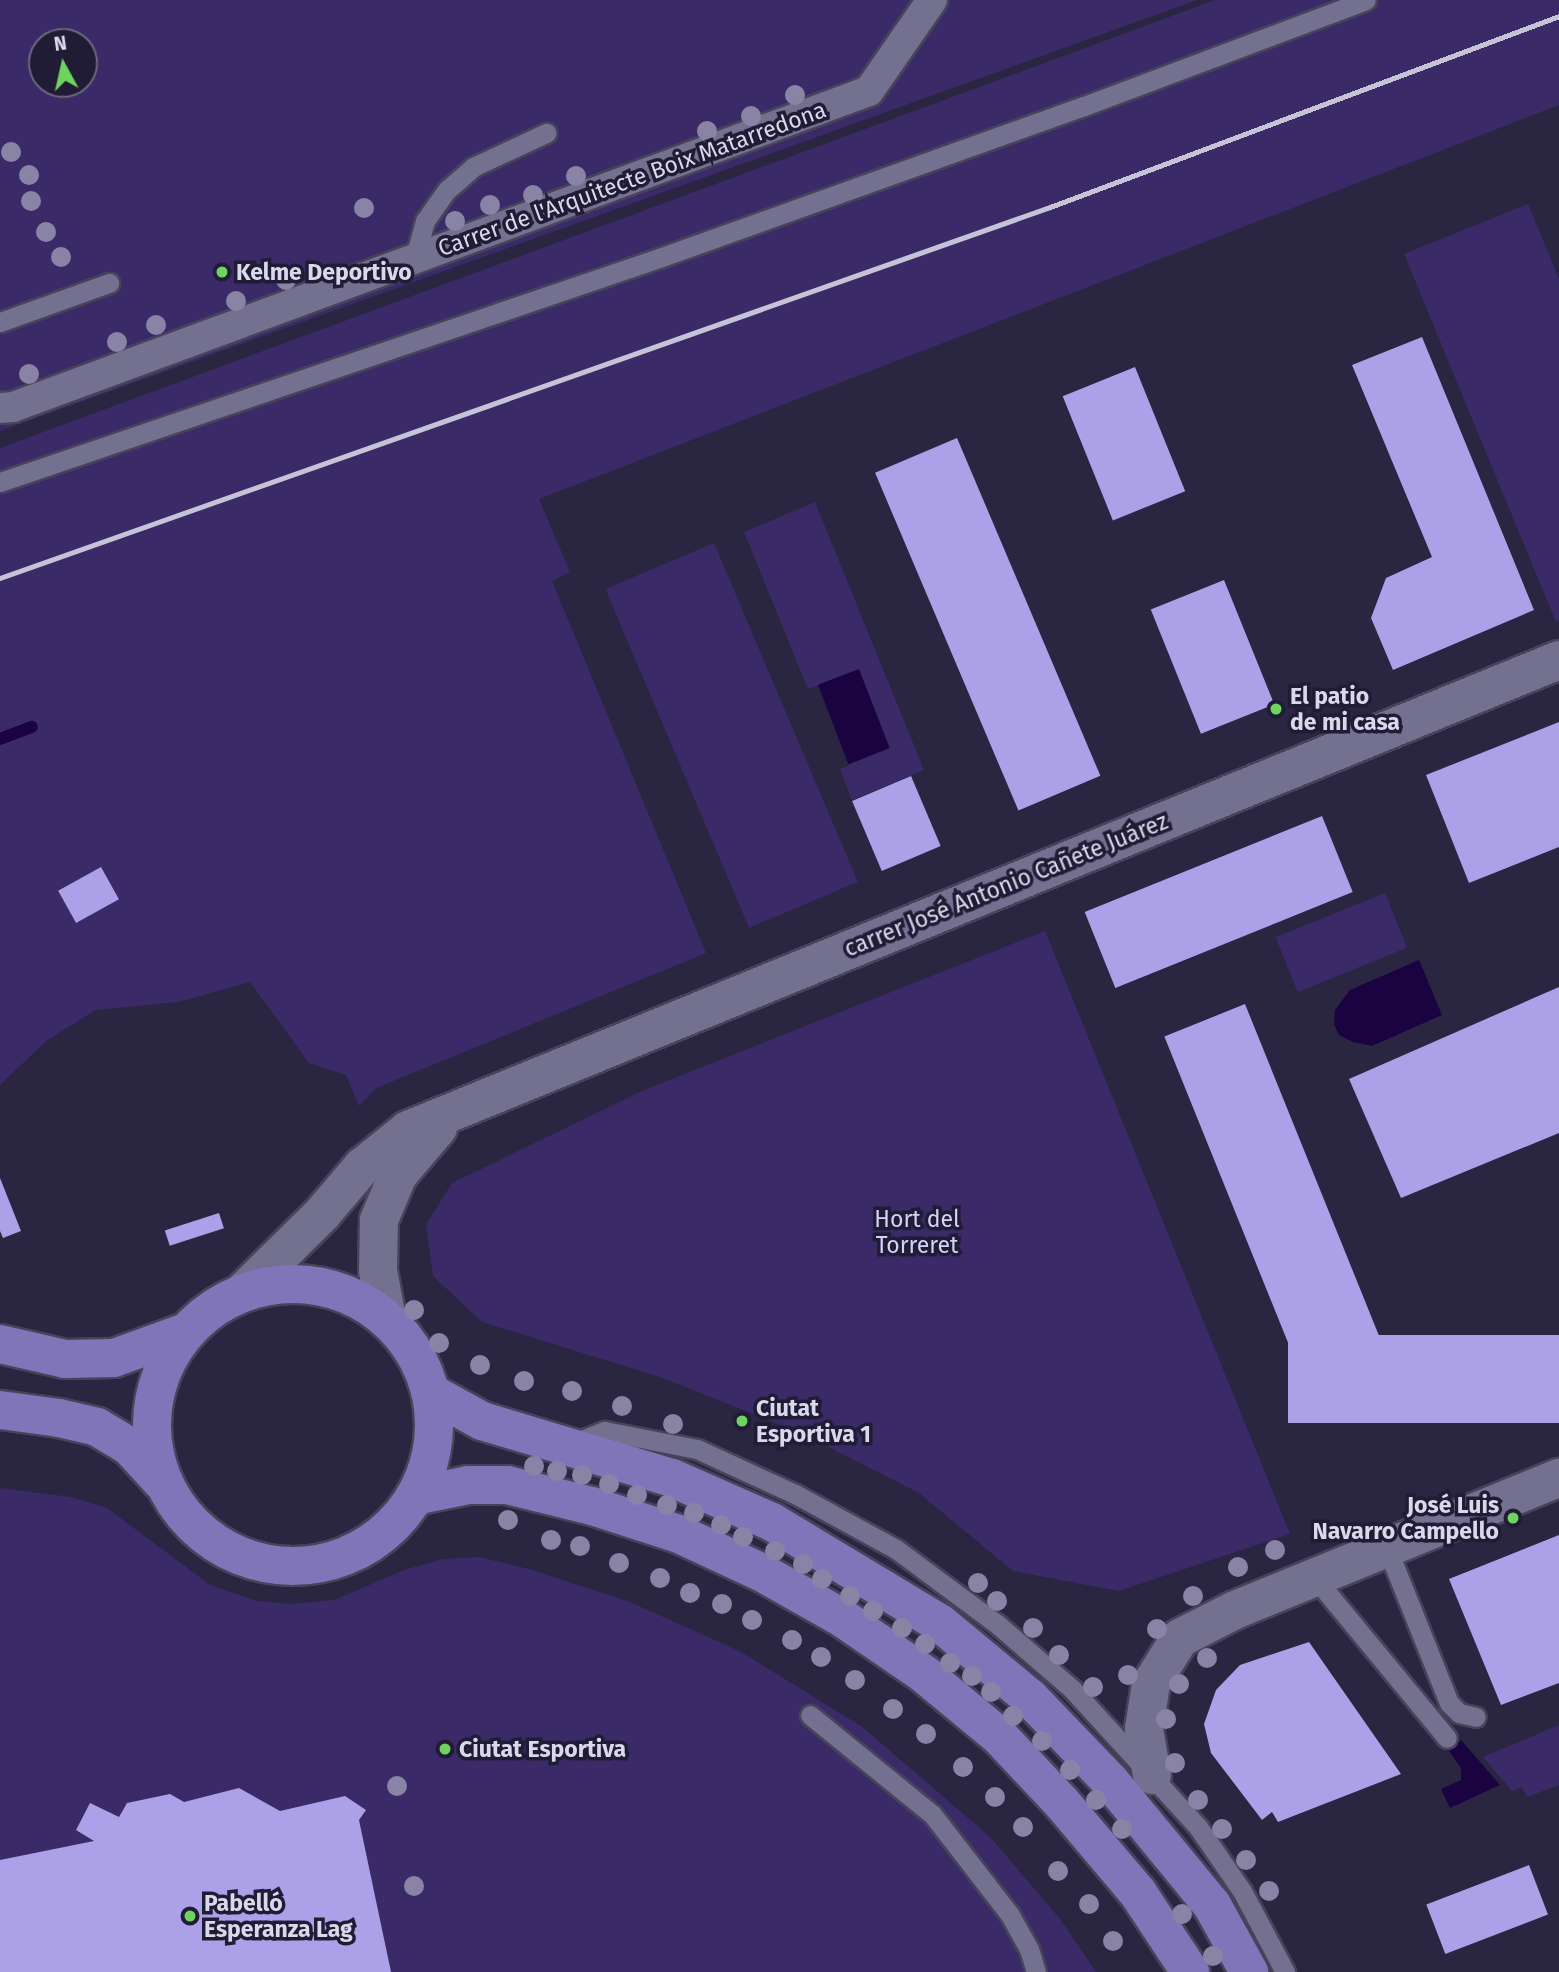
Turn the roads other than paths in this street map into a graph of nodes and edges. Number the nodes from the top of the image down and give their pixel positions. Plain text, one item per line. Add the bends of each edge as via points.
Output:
1 (932, 0) edge
2 (1366, 0) edge
3 (546, 133) dead end
4 (414, 260) junction
5 (109, 282) dead end
6 (0, 322) edge
7 (0, 408) edge
8 (0, 482) edge
9 (1559, 660) edge
10 (453, 1110) junction
11 (243, 1292) junction
12 (387, 1319) junction
13 (186, 1332) junction
14 (0, 1344) edge
15 (431, 1393) junction
16 (0, 1410) edge
17 (564, 1446) junction
18 (1559, 1478) edge
19 (165, 1485) junction
20 (415, 1496) junction
21 (1387, 1548) junction
22 (1314, 1578) junction
23 (810, 1715) dead end
24 (1476, 1717) dead end
25 (1447, 1738) dead end
26 (1153, 1775) junction
27 (1036, 1972) edge
28 (1190, 1972) edge
29 (1249, 1972) edge
30 (1285, 1972) edge

1 - 4 street, Carrer de l'Arquitecte Boix Matarredona via 869,91
2 - 8 lane via 672,254
3 - 4 lane via 473,167 447,190 425,220
4 - 7 street, Carrer de l'Arquitecte Boix Matarredona
5 - 6 lane
9 - 10 street, carrer José Antonio Cañete Juárez
10 - 11 street, carrer José Antonio Cañete Juárez via 408,1130 362,1167
10 - 12 street, carrer José Antonio Cañete Juárez via 398,1175 379,1220 378,1271
11 - 12 highway via 286,1284 330,1288
11 - 13 highway via 213,1308
12 - 15 highway via 407,1340
13 - 14 highway via 114,1358 65,1359
13 - 19 highway via 159,1378 152,1414 154,1451
15 - 17 highway via 482,1420
15 - 20 highway via 433,1446
16 - 19 highway via 97,1427 130,1447
17 - 26 lane via 606,1431 698,1449 885,1543 998,1624 1072,1689
17 - 29 highway via 672,1478 772,1522 941,1623 1030,1698 1110,1781 1212,1905
18 - 21 street
19 - 20 highway via 179,1510 221,1546 255,1560 300,1566 328,1562 366,1545 399,1519
20 - 28 highway via 468,1485 507,1485 592,1506 679,1534 761,1572 844,1619 924,1674 999,1736 1138,1893
21 - 22 street
21 - 24 lane via 1449,1703 1460,1713
22 - 25 lane
22 - 26 street via 1180,1638 1151,1685 1143,1729
23 - 27 lane via 932,1814 1010,1915
26 - 30 lane via 1198,1827 1242,1891

